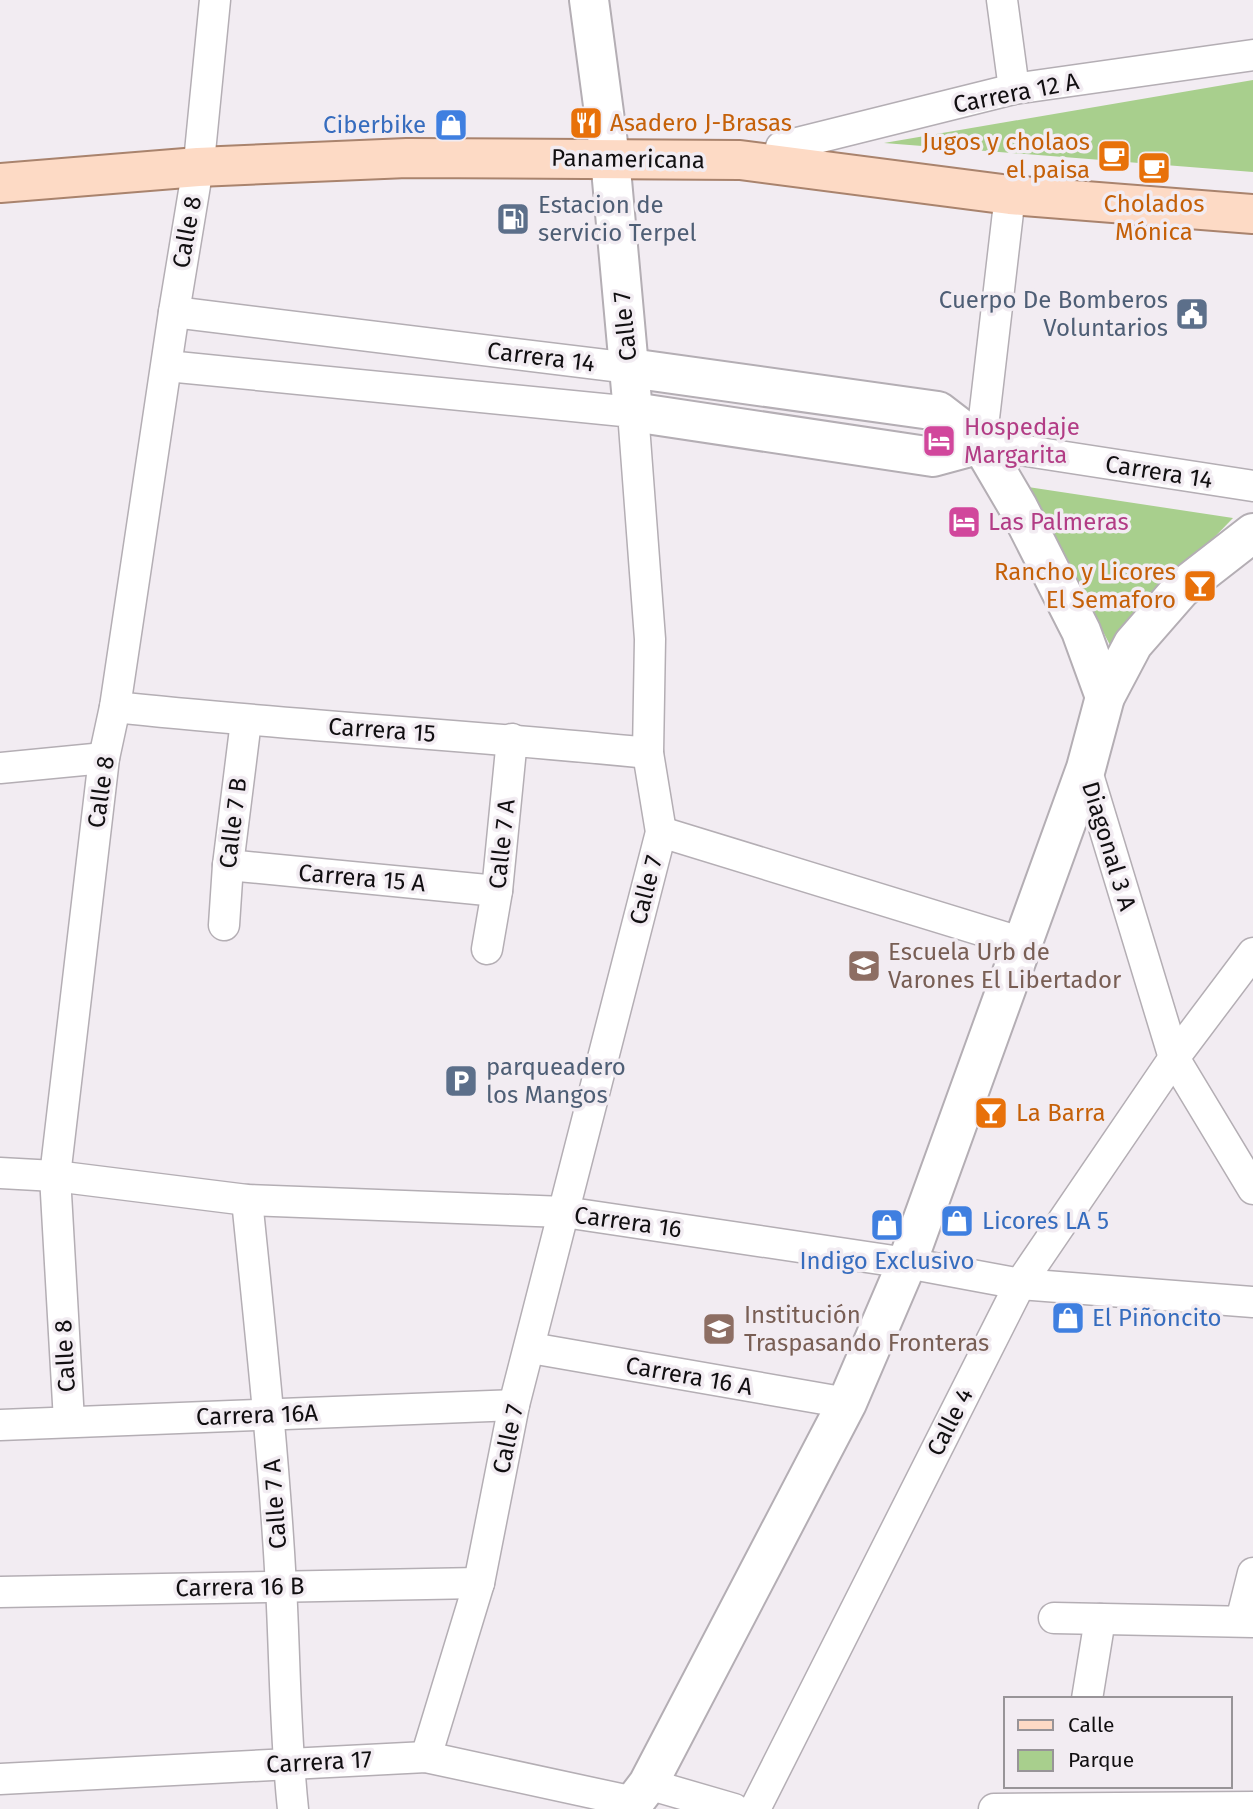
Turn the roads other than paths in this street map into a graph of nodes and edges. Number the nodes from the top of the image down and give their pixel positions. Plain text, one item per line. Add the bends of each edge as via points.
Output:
1 (215, 0) edge
2 (589, 0) edge
3 (1002, 0) edge
4 (1253, 55) edge
5 (1014, 89) junction
6 (781, 148) junction
7 (609, 149) junction
8 (199, 159) junction
9 (0, 166) edge
10 (0, 183) edge
11 (1253, 194) edge
12 (1010, 195) junction
13 (1253, 214) edge
14 (174, 312) junction
15 (167, 366) junction
16 (630, 368) junction
17 (633, 412) junction
18 (981, 444) junction
19 (1253, 486) edge
20 (1253, 533) edge
21 (1105, 697) junction
22 (115, 707) junction
23 (246, 721) junction
24 (512, 739) junction
25 (648, 753) junction
26 (104, 758) junction
27 (0, 768) edge
28 (1086, 768) junction
29 (661, 832) junction
30 (228, 865) junction
31 (498, 891) junction
32 (224, 925) dead end
33 (1023, 943) junction
34 (487, 949) dead end
35 (1253, 953) edge
36 (1174, 1058) junction
37 (0, 1173) edge
38 (55, 1176) junction
39 (1253, 1189) edge
40 (247, 1200) junction
41 (564, 1212) junction
42 (906, 1263) junction
43 (1253, 1275) edge
44 (1020, 1284) junction
45 (1244, 1301) edge
46 (531, 1348) junction
47 (847, 1403) junction
48 (514, 1405) junction
49 (269, 1415) junction
50 (69, 1421) junction
51 (0, 1425) edge
52 (1253, 1573) edge
53 (479, 1583) junction
54 (281, 1586) junction
55 (0, 1592) edge
56 (1054, 1618) dead end
57 (1100, 1619) junction
58 (1247, 1621) edge
59 (1087, 1697) edge
60 (426, 1757) junction
61 (288, 1763) junction
62 (0, 1779) edge
63 (637, 1798) edge
64 (1070, 1801) edge
65 (1253, 1807) edge
66 (293, 1809) edge
67 (734, 1809) edge
68 (755, 1809) edge
69 (994, 1809) edge

1 - 8 street, Calle 8
2 - 7 street, Calle 7
3 - 5 street
4 - 5 street, Carrera 12 A
5 - 6 street, Carrera 12 A
6 - 7 main road, Panamericana
6 - 11 main road, Panamericana via 1012,176
7 - 8 main road, Panamericana via 407,158
7 - 12 main road, Panamericana via 740,160
7 - 16 street, Calle 7
8 - 9 main road, Panamericana
8 - 10 main road, Panamericana
8 - 14 street, Calle 8
12 - 13 main road, Panamericana
12 - 18 street
14 - 15 street, Calle 8
14 - 16 street, Carrera 14
15 - 17 street, Carrera 14
15 - 22 street, Calle 8
16 - 17 street, Calle 7
16 - 18 street, Carrera 14 via 938,411
17 - 18 street, Carrera 14 via 933,457
17 - 25 street, Calle 7 via 650,639
18 - 19 street, Carrera 14
18 - 21 street via 1081,631
20 - 21 street via 1181,589 1133,644
21 - 28 street
22 - 23 street, Carrera 15
22 - 26 street, Calle 8
23 - 24 street, Carrera 15
23 - 30 street, Calle 7 B
24 - 25 street, Carrera 15
24 - 31 street, Calle 7 A
25 - 29 street, Calle 7
26 - 27 street
26 - 38 street, Calle 8
28 - 33 street
28 - 36 street, Diagonal 3 A
29 - 33 street
29 - 41 street, Calle 7
30 - 31 street, Carrera 15 A
30 - 32 street, Calle 7 B
31 - 34 street, Calle 7 A
33 - 42 street
35 - 36 street, Calle 4
36 - 39 street, Diagonal 3 A
36 - 44 street, Calle 4
37 - 38 street, Carrera 16
38 - 40 street, Carrera 16
38 - 50 street, Calle 8
40 - 41 street, Carrera 16
40 - 49 street, Calle 7 A
41 - 42 street, Carrera 16
41 - 46 street, Calle 7
42 - 44 street, Carrera 16
42 - 47 street
43 - 45 street
44 - 45 street, Carrera 16
44 - 68 street, Calle 4
46 - 47 street, Carrera 16 A
46 - 48 street, Calle 7
47 - 63 street
48 - 49 street, Carrera 16A
48 - 53 street, Calle 7
49 - 50 street, Carrera 16A
49 - 54 street, Calle 7 A
50 - 51 street, Carrera 16A
52 - 58 street
53 - 54 street, Carrera 16 B
53 - 60 street, Calle 7
54 - 55 street, Carrera 16 B
54 - 61 street, Calle 7 A
56 - 57 street
57 - 58 street
57 - 59 street
60 - 61 street, Carrera 17
60 - 63 street, Carrera 17
61 - 62 street, Carrera 17
61 - 66 street, Calle 7 A
63 - 67 street, Carrera 17
64 - 65 street
64 - 69 street

